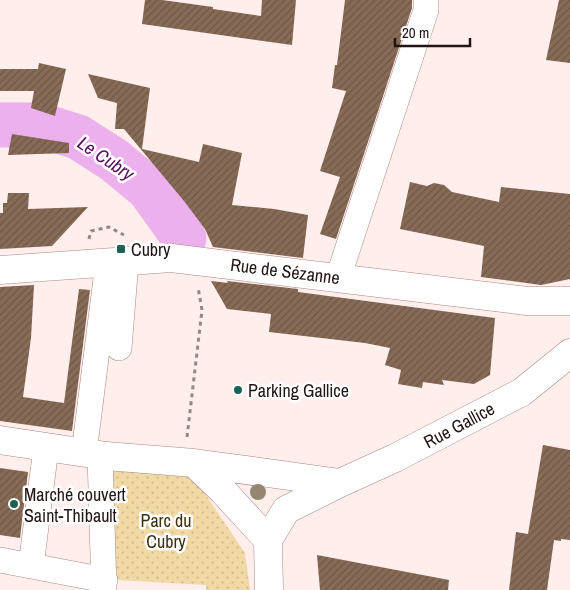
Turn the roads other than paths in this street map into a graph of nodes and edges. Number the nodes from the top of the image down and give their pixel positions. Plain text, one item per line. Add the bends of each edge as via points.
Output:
1 (426, 0) edge
2 (117, 262) junction
3 (0, 270) edge
4 (338, 278) junction
5 (570, 301) edge
6 (119, 348) dead end
7 (570, 353) edge
8 (0, 440) edge
9 (46, 448) junction
10 (92, 454) junction
11 (190, 463) junction
12 (340, 482) junction
13 (268, 540) junction
14 (0, 560) edge
15 (31, 566) junction
16 (104, 585) edge
17 (269, 590) edge

1 - 4 street via 426,10
2 - 3 main road, Rue de Sézanne
2 - 4 main road, Rue de Sézanne via 171,258
2 - 6 street
2 - 10 street
4 - 5 main road, Rue de Sézanne via 527,301
7 - 12 main road, Rue Gallice via 522,392 395,458
8 - 9 main road
9 - 10 main road
9 - 15 street
10 - 11 main road
10 - 16 street
11 - 12 main road
11 - 13 main road via 223,491
12 - 13 main road, Rue Gallice via 286,510
13 - 17 main road
14 - 15 street
15 - 16 street

